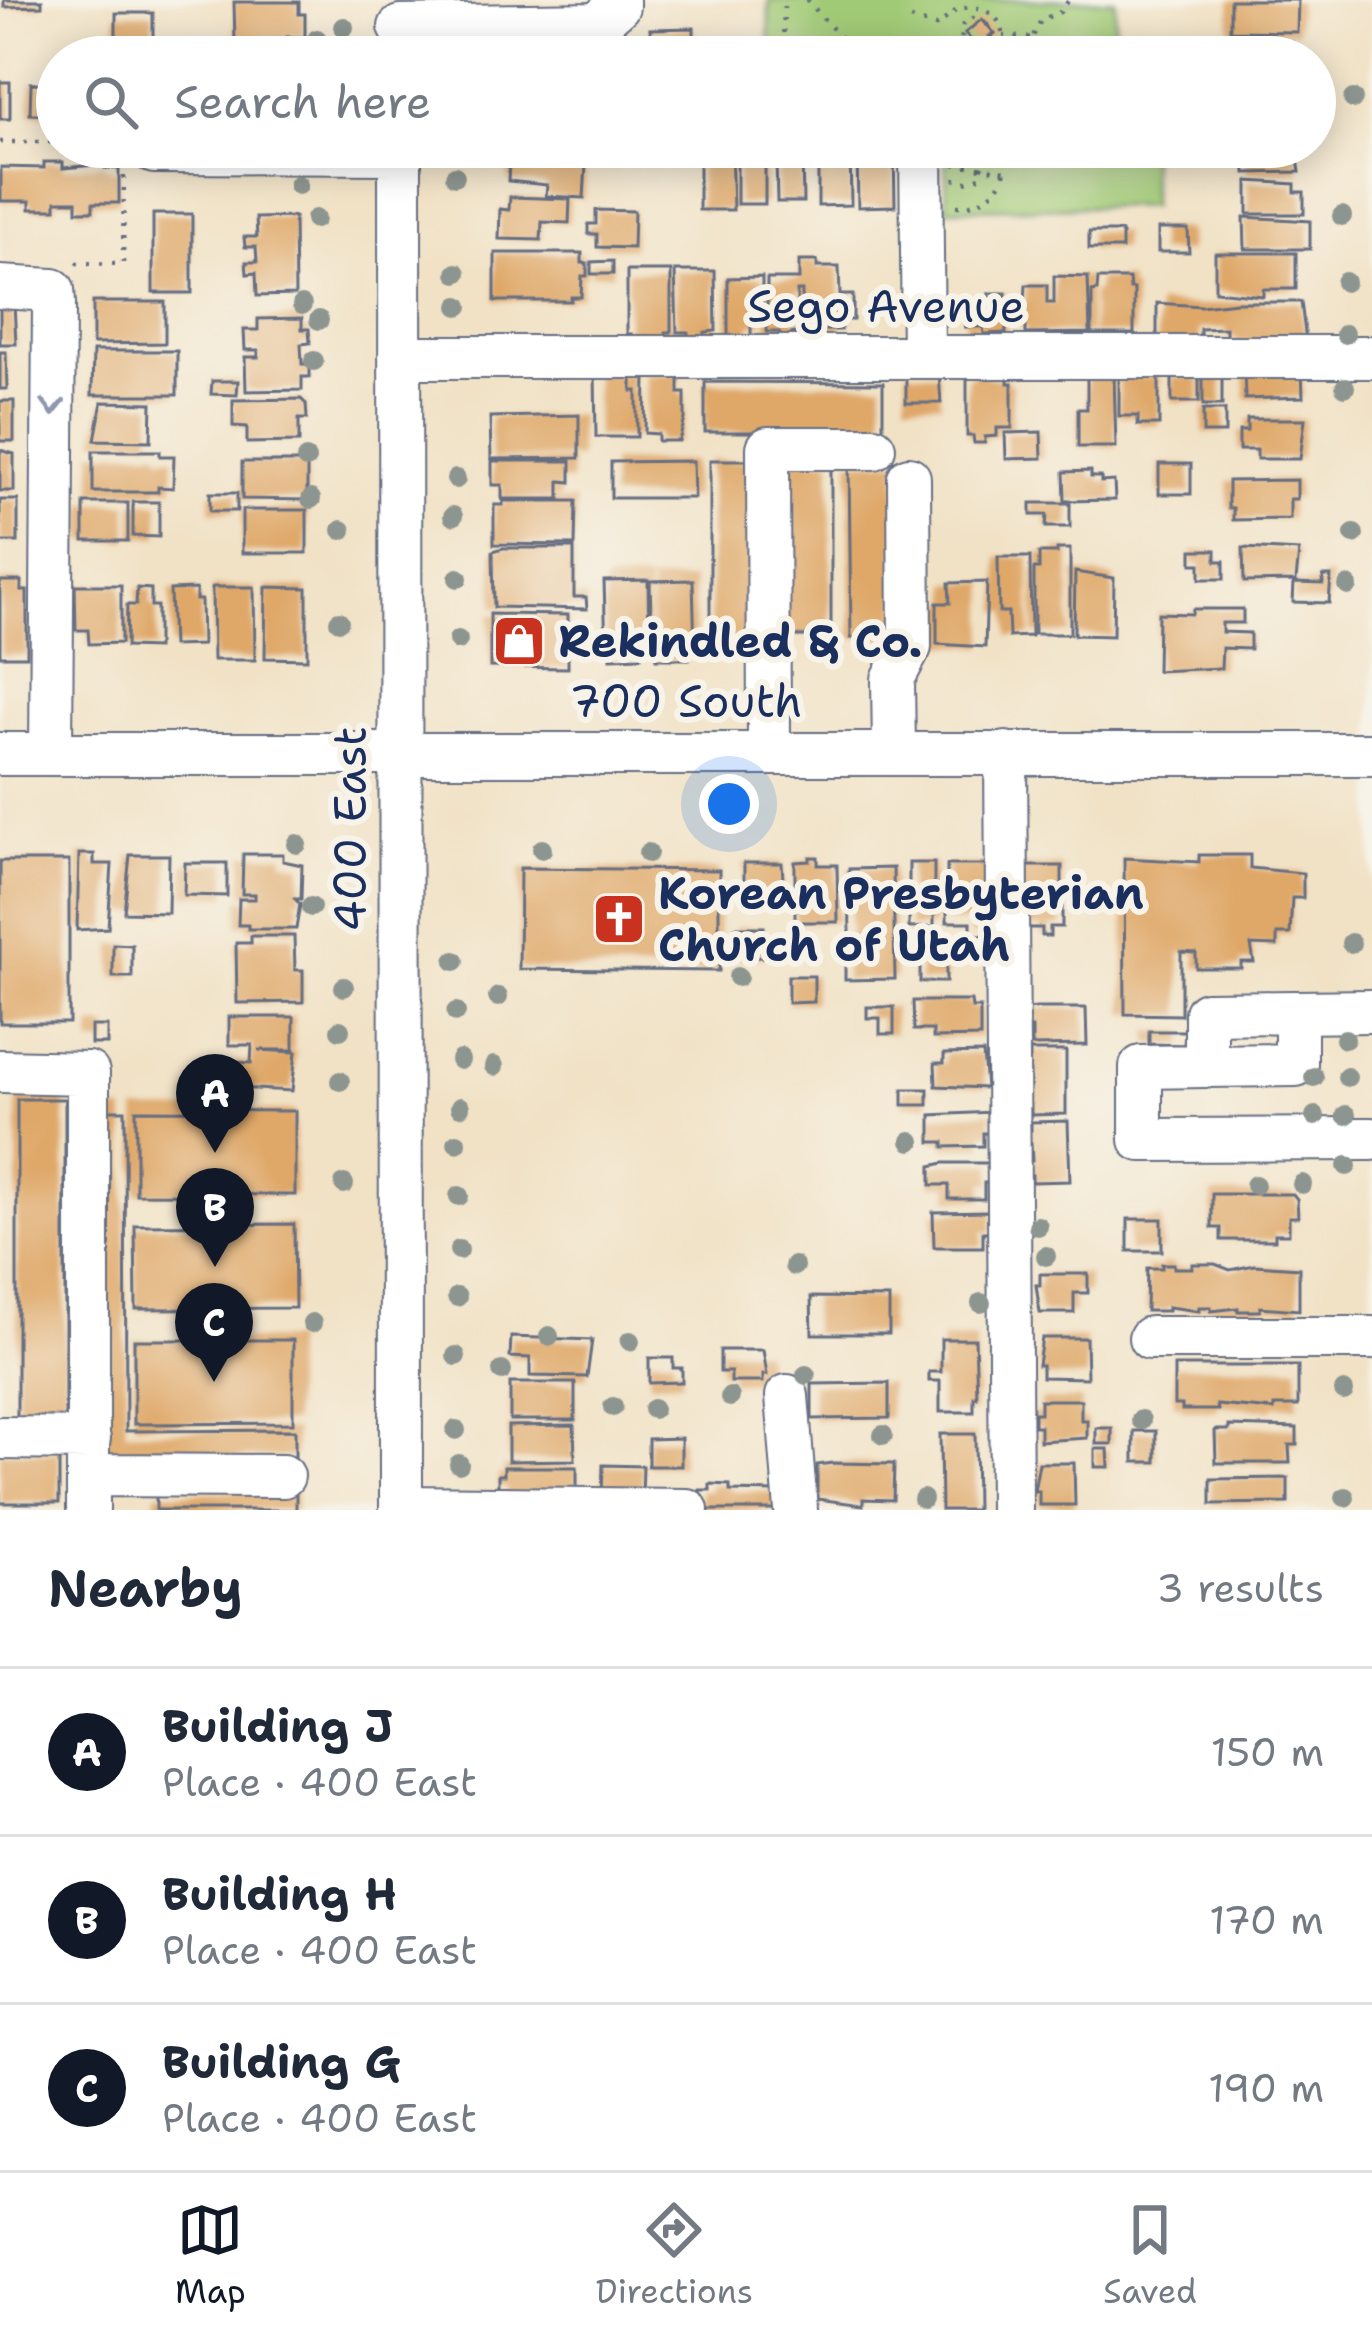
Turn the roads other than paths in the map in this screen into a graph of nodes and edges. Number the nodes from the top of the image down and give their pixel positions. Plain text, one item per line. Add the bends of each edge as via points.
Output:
1 (618, 0) edge
2 (400, 28) edge
3 (400, 168) edge
4 (925, 168) edge
5 (0, 286) edge
6 (400, 356) junction
7 (923, 356) junction
8 (1372, 357) edge
9 (874, 448) dead end
10 (909, 478) dead end
11 (401, 752) junction
12 (769, 752) junction
13 (894, 752) junction
14 (1006, 753) junction
15 (0, 754) edge
16 (51, 754) junction
17 (1372, 754) edge
18 (1372, 1010) edge
19 (0, 1071) edge
20 (1372, 1139) edge
21 (1150, 1338) dead end
22 (1372, 1338) edge
23 (787, 1396) dead end
24 (0, 1438) edge
25 (88, 1475) edge
26 (284, 1476) dead end
27 (401, 1509) edge
28 (687, 1510) edge
29 (796, 1510) edge
30 (1011, 1510) edge

1 - 2 street via 597,24
3 - 6 street, 400 East
4 - 7 street via 934,220
5 -> 16 street via 53,290
6 - 7 street, Sego Avenue
6 - 11 street, 400 East
7 - 8 street, Sego Avenue
9 - 12 street via 768,448
10 - 13 street via 910,647 893,679
11 - 12 street, 700 South
11 - 16 street, 700 South
11 - 27 street, 400 East
12 - 13 street, 700 South
13 - 14 street, 700 South
14 - 17 street, 700 South
14 - 30 street
15 - 16 street, 700 South
18 - 20 street via 1206,1013 1206,1066 1142,1067 1141,1140
19 - 25 street via 88,1073
21 - 22 street
23 - 29 street
24 - 25 street
25 - 26 street
27 - 28 street

